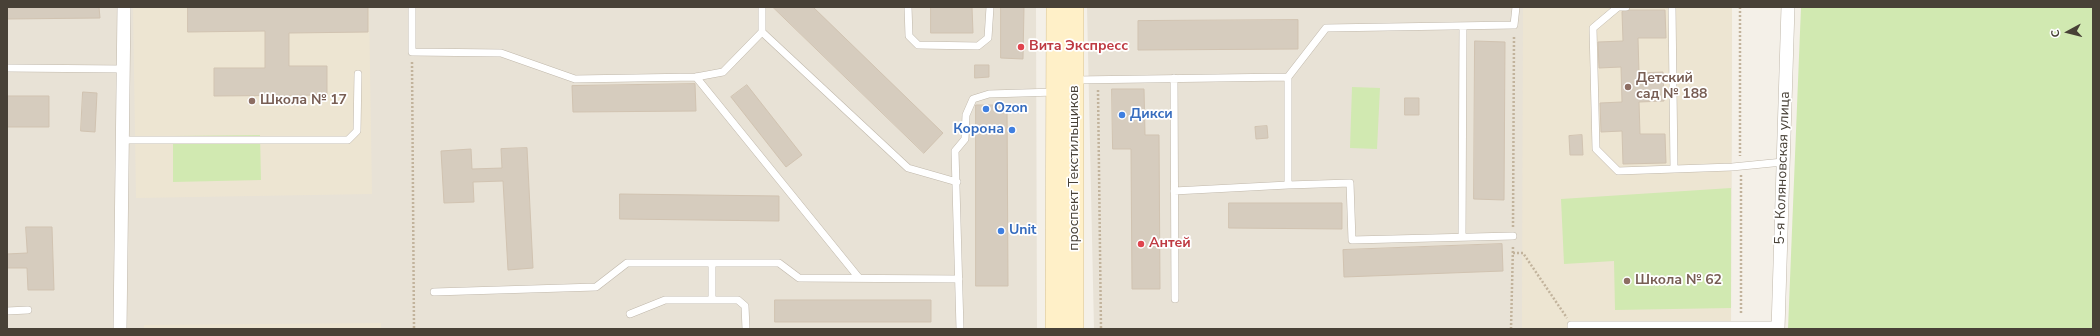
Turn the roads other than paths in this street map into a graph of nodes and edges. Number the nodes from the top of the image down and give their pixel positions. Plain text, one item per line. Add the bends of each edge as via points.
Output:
1 (124, 7) edge
2 (412, 7) edge
3 (762, 7) edge
4 (908, 7) edge
5 (990, 7) edge
6 (1056, 7) edge
7 (1074, 7) edge
8 (1516, 7) edge
9 (1626, 7) edge
10 (1672, 7) edge
11 (1788, 7) edge
12 (1463, 26) junction
13 (762, 32) junction
14 (7, 68) edge
15 (123, 69) junction
16 (358, 74) dead end
17 (696, 77) junction
18 (1288, 77) junction
19 (1174, 78) junction
20 (1074, 80) junction
21 (1056, 92) junction
22 (122, 140) junction
23 (1783, 162) junction
24 (1674, 169) junction
25 (957, 182) junction
26 (1288, 185) junction
27 (1174, 191) junction
28 (1513, 236) road end
29 (1462, 237) junction
30 (712, 263) junction
31 (860, 278) junction
32 (959, 279) junction
33 (434, 292) dead end
34 (1175, 299) dead end
35 (712, 300) junction
36 (28, 310) dead end
37 (7, 311) edge
38 (630, 314) dead end
39 (1571, 327) edge
40 (1778, 327) edge
41 (120, 329) edge
42 (746, 329) edge
43 (960, 329) edge
44 (1055, 329) edge
45 (1074, 329) edge

1 - 15 street
2 - 17 lane via 412,52 501,53 575,79
3 - 13 lane
4 - 5 lane via 909,36 918,45 978,46 988,38
6 - 21 main road, проспект Текстильщиков
7 - 20 main road, проспект Текстильщиков
8 - 12 lane via 1514,25
9 - 24 lane via 1618,7 1593,28 1596,149 1618,171
10 - 24 lane
11 - 23 street, 5-я Коляновская улица
12 - 18 lane via 1326,28
12 - 29 lane
13 - 17 lane via 723,72
13 - 25 lane via 908,168
14 - 15 lane
15 - 22 street
16 - 22 lane via 357,131 348,140
17 - 31 lane
18 - 19 lane
18 - 26 lane
19 - 20 lane
19 - 27 lane
20 - 45 main road, проспект Текстильщиков
21 - 25 lane via 989,94 973,99 966,115 965,139 956,151
21 - 44 main road, проспект Текстильщиков
22 - 41 street
23 - 24 lane
23 - 40 street, 5-я Коляновская улица
25 - 32 lane
26 - 27 lane
26 - 29 lane via 1350,183 1352,240
27 - 34 lane
28 - 29 lane
30 - 31 lane via 779,263 799,278
30 - 33 lane via 627,263 596,287
30 - 35 lane
31 - 32 lane
32 - 43 lane
35 - 38 lane via 665,300
35 - 42 lane via 738,300 742,303 745,306
36 - 37 lane
39 - 40 lane

